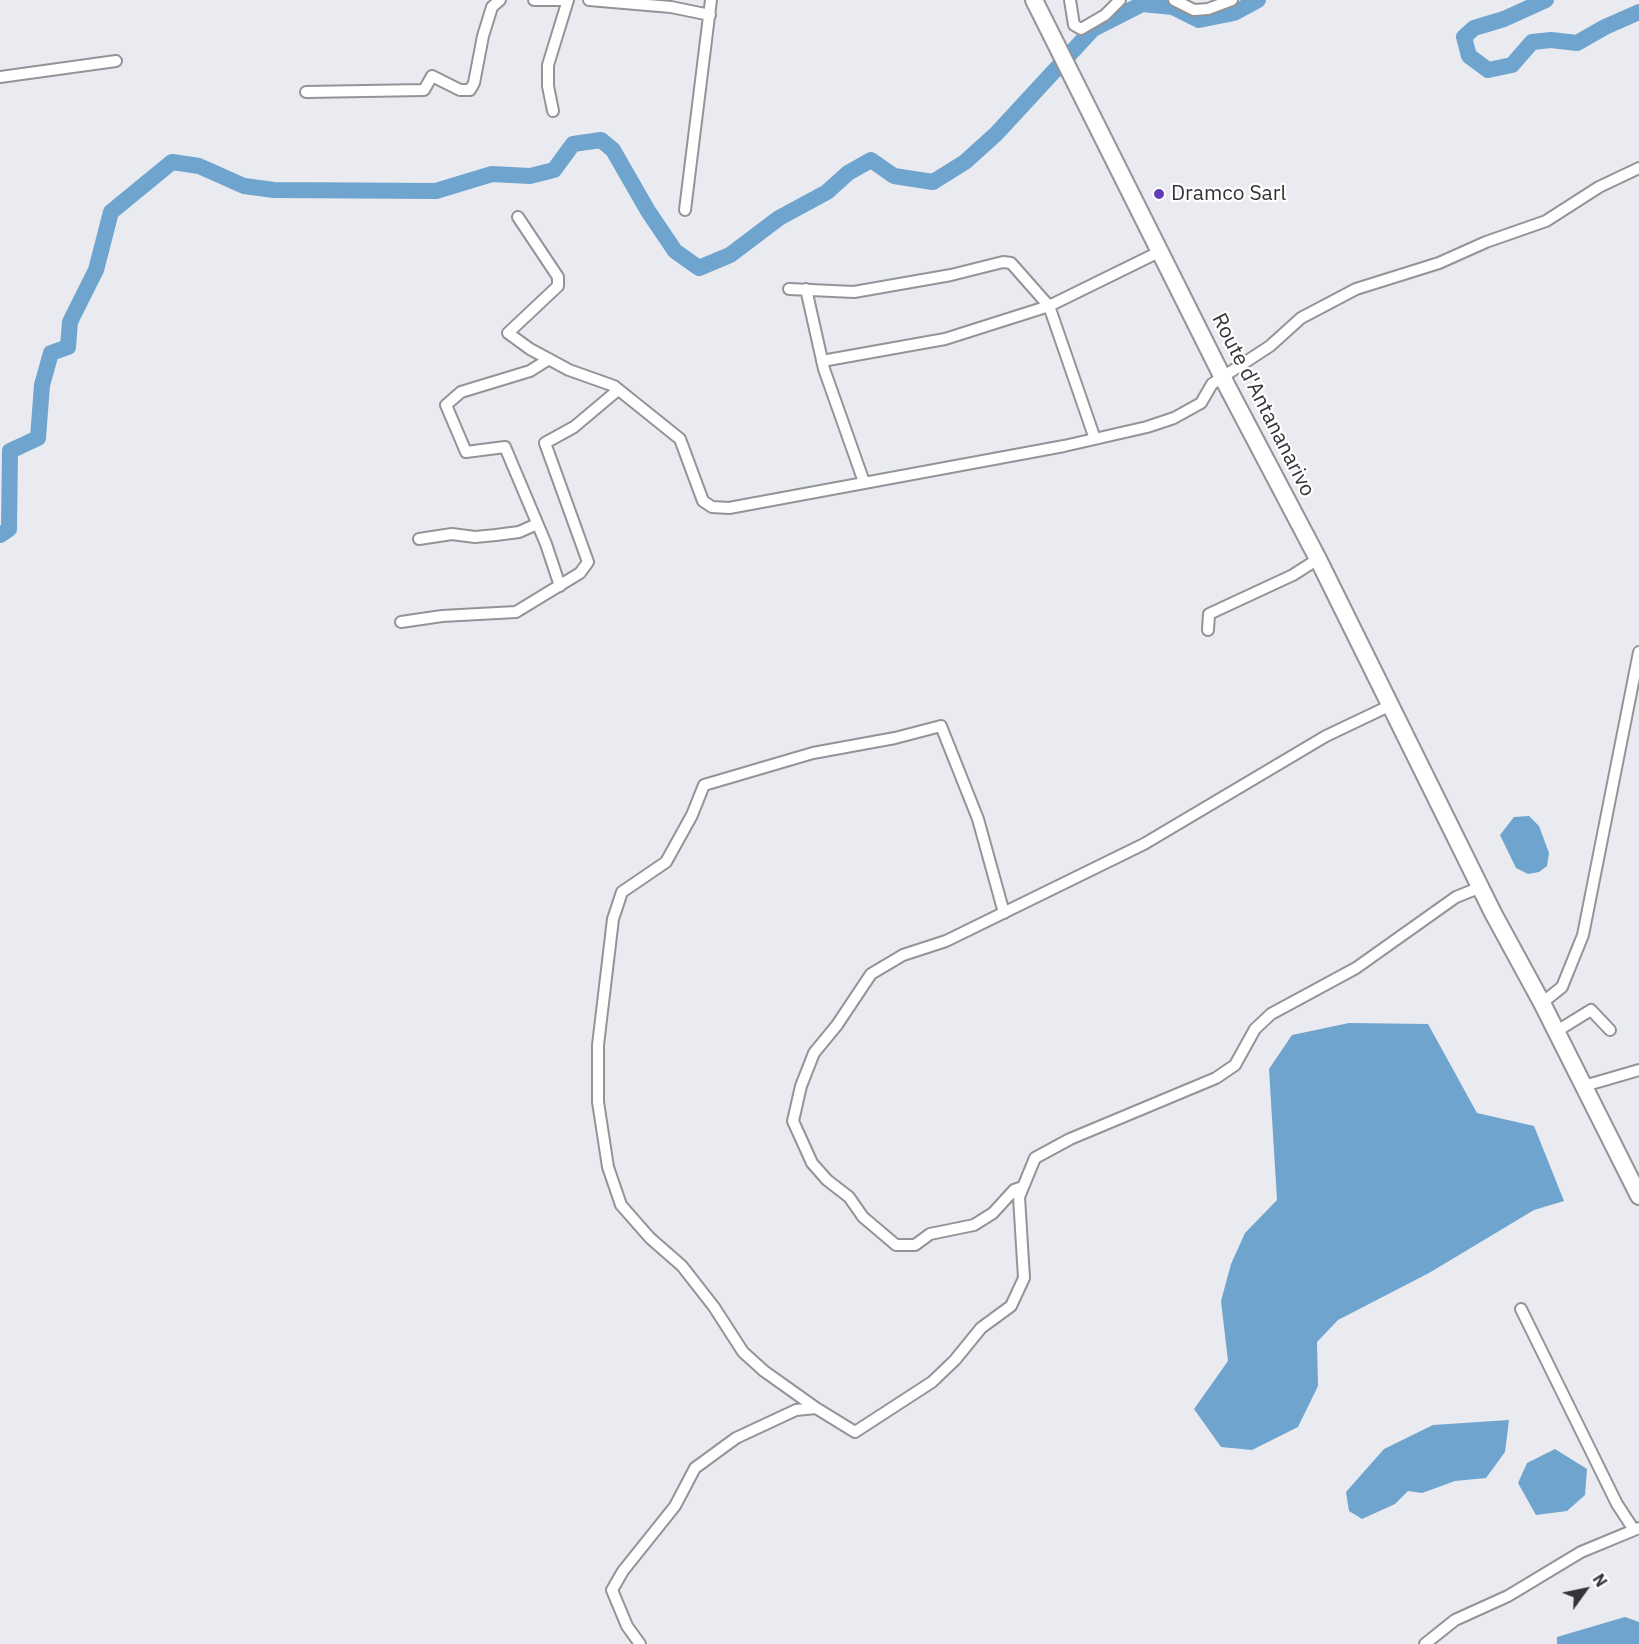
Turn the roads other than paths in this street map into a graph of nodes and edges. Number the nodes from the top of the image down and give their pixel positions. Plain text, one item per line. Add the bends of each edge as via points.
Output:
1 (500, 0) edge
2 (534, 0) edge
3 (563, 0) edge
4 (568, 0) edge
5 (589, 0) edge
6 (711, 0) edge
7 (1034, 0) edge
8 (1070, 0) edge
9 (1120, 0) edge
10 (1174, 0) edge
11 (1232, 0) edge
12 (710, 15) junction
13 (116, 61) dead end
14 (0, 77) edge
15 (306, 92) dead end
16 (553, 111) dead end
17 (1639, 168) edge
18 (685, 210) dead end
19 (518, 217) dead end
20 (1161, 251) junction
21 (789, 289) dead end
22 (806, 289) junction
23 (1049, 306) junction
24 (549, 359) junction
25 (822, 361) junction
26 (1222, 376) junction
27 (618, 390) junction
28 (1095, 439) junction
29 (864, 482) junction
30 (537, 524) junction
31 (418, 539) dead end
32 (1318, 559) junction
33 (560, 586) junction
34 (401, 622) dead end
35 (1208, 630) dead end
36 (1639, 652) edge
37 (1389, 706) junction
38 (1481, 887) junction
39 (1004, 913) junction
40 (1542, 1003) junction
41 (1610, 1030) dead end
42 (1557, 1031) junction
43 (1639, 1070) edge
44 (1584, 1086) junction
45 (1023, 1187) junction
46 (1639, 1196) edge
47 (1521, 1309) dead end
48 (816, 1408) junction
49 (1637, 1529) edge
50 (640, 1644) edge
51 (1425, 1644) edge

1 - 15 street via 492,7 470,90 460,90 432,76 424,90
2 - 3 street
4 - 16 street via 548,65
5 - 12 street via 671,7
6 - 12 street
7 - 20 main road, Route d'Antananarivo
8 - 9 street via 1074,25 1081,29 1106,15
10 - 11 street via 1194,10
12 - 18 street
13 - 14 street
17 - 26 street via 1599,187 1546,221 1439,263 1356,289 1301,318 1270,346
19 - 24 street via 558,277 558,286 508,333
20 - 23 street
20 - 26 main road, Route d'Antananarivo
21 - 22 street
22 - 23 street via 854,292 1003,262 1011,263
22 - 25 street
23 - 25 street via 945,339
23 - 28 street
24 - 27 street
24 - 30 street via 530,371 461,392 446,405 466,452 505,447
25 - 29 street
26 - 28 street via 1200,403 1174,418
26 - 32 main road, Route d'Antananarivo
27 - 29 street via 680,439 703,501 712,507 729,508
27 - 33 street via 574,427 545,443 588,562 580,573
28 - 29 street
30 - 31 street via 496,536 452,534
30 - 33 street
32 - 35 street via 1293,575 1209,614
32 - 37 main road, Route d'Antananarivo
33 - 34 street via 516,612
36 - 40 street via 1583,935 1562,987
37 - 38 main road, Route d'Antananarivo
37 - 39 street via 1326,736 1144,844
38 - 40 main road, Route d'Antananarivo
38 - 45 street via 1456,897 1356,968 1271,1014 1255,1029 1236,1065 1216,1078 1070,1139 1035,1158
39 - 45 street via 946,941 903,955 871,974 814,1053 793,1122 812,1163 849,1197 863,1217 896,1245 915,1245 930,1234 974,1225 993,1213 1014,1190
39 - 48 street via 978,819 941,726 813,753 704,785 666,862 622,892 613,919 598,1045 598,1102 608,1167 621,1205 682,1266 743,1352
40 - 42 main road, Route d'Antananarivo
41 - 42 street via 1591,1010
42 - 44 main road, Route d'Antananarivo
43 - 44 street
44 - 46 main road, Route d'Antananarivo
45 - 48 street via 1019,1197 1024,1278 1011,1306 981,1328 932,1382 855,1432
47 - 49 street via 1617,1504
48 - 50 street via 796,1410 765,1423 736,1438 695,1468 675,1506 612,1590 627,1626
49 - 51 street via 1581,1552 1508,1596 1455,1620

